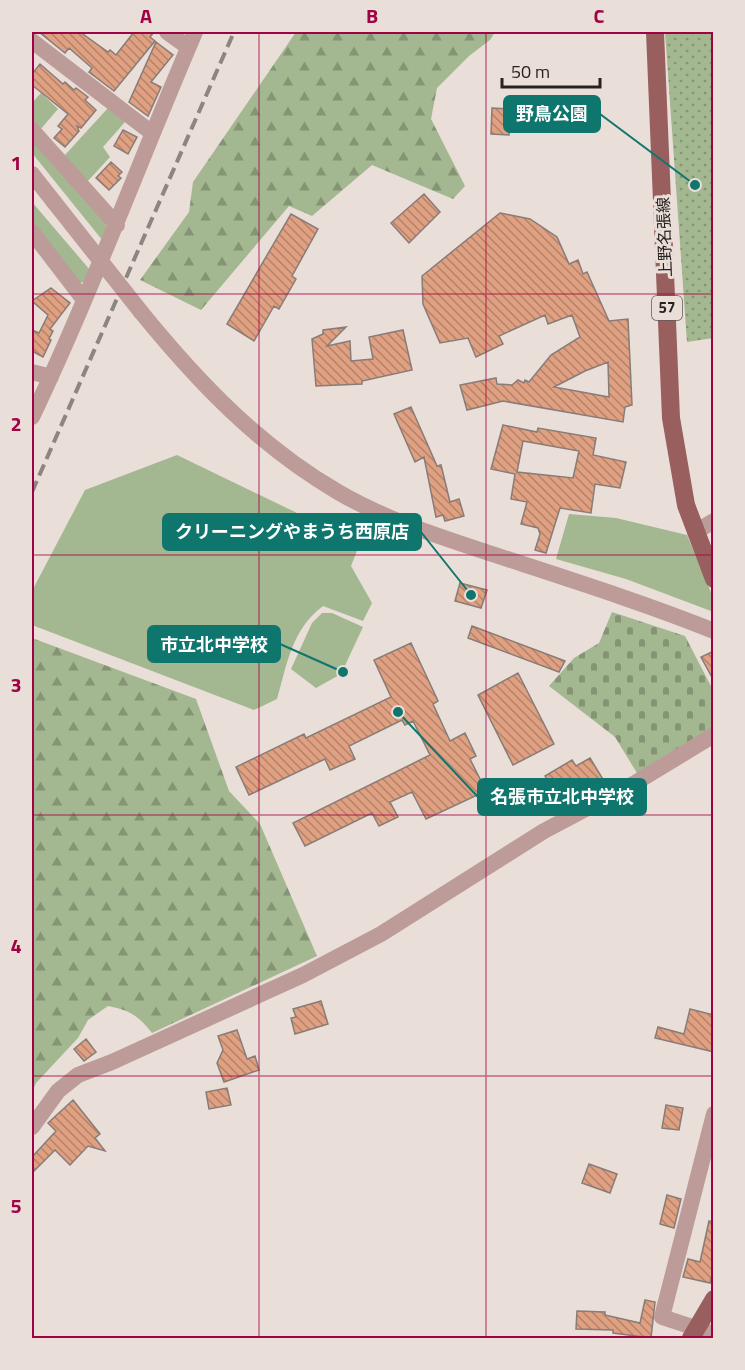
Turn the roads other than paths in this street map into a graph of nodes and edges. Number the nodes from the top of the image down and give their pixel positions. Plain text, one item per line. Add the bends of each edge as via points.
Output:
1 (167, 32) edge
2 (195, 32) edge
3 (656, 32) edge
4 (32, 41) edge
5 (188, 47) junction
6 (32, 130) edge
7 (152, 133) junction
8 (32, 174) edge
9 (117, 225) junction
10 (32, 232) edge
11 (84, 300) junction
12 (32, 372) edge
13 (51, 377) junction
14 (32, 417) edge
15 (714, 520) edge
16 (695, 532) junction
17 (714, 579) edge
18 (714, 631) edge
19 (714, 735) edge
20 (714, 1114) edge
21 (32, 1127) edge
22 (714, 1299) edge
23 (693, 1333) edge
24 (714, 1334) edge

1 - 5 street
2 - 5 street
3 - 16 main road, 上野名張線 / 57 via 671,418 680,477
4 - 7 street
5 - 7 street
6 - 9 street
7 - 9 street
8 - 18 street, bridge via 219,403 271,447 337,491 388,517
9 - 11 street
10 - 11 street
11 - 13 street
12 - 13 street
13 - 14 street
15 - 16 street
16 - 17 main road, 上野名張線 / 57
19 - 21 street via 544,831 381,934 303,975 78,1075 58,1091
20 - 23 street via 662,1317
22 - 23 main road
23 - 24 street

